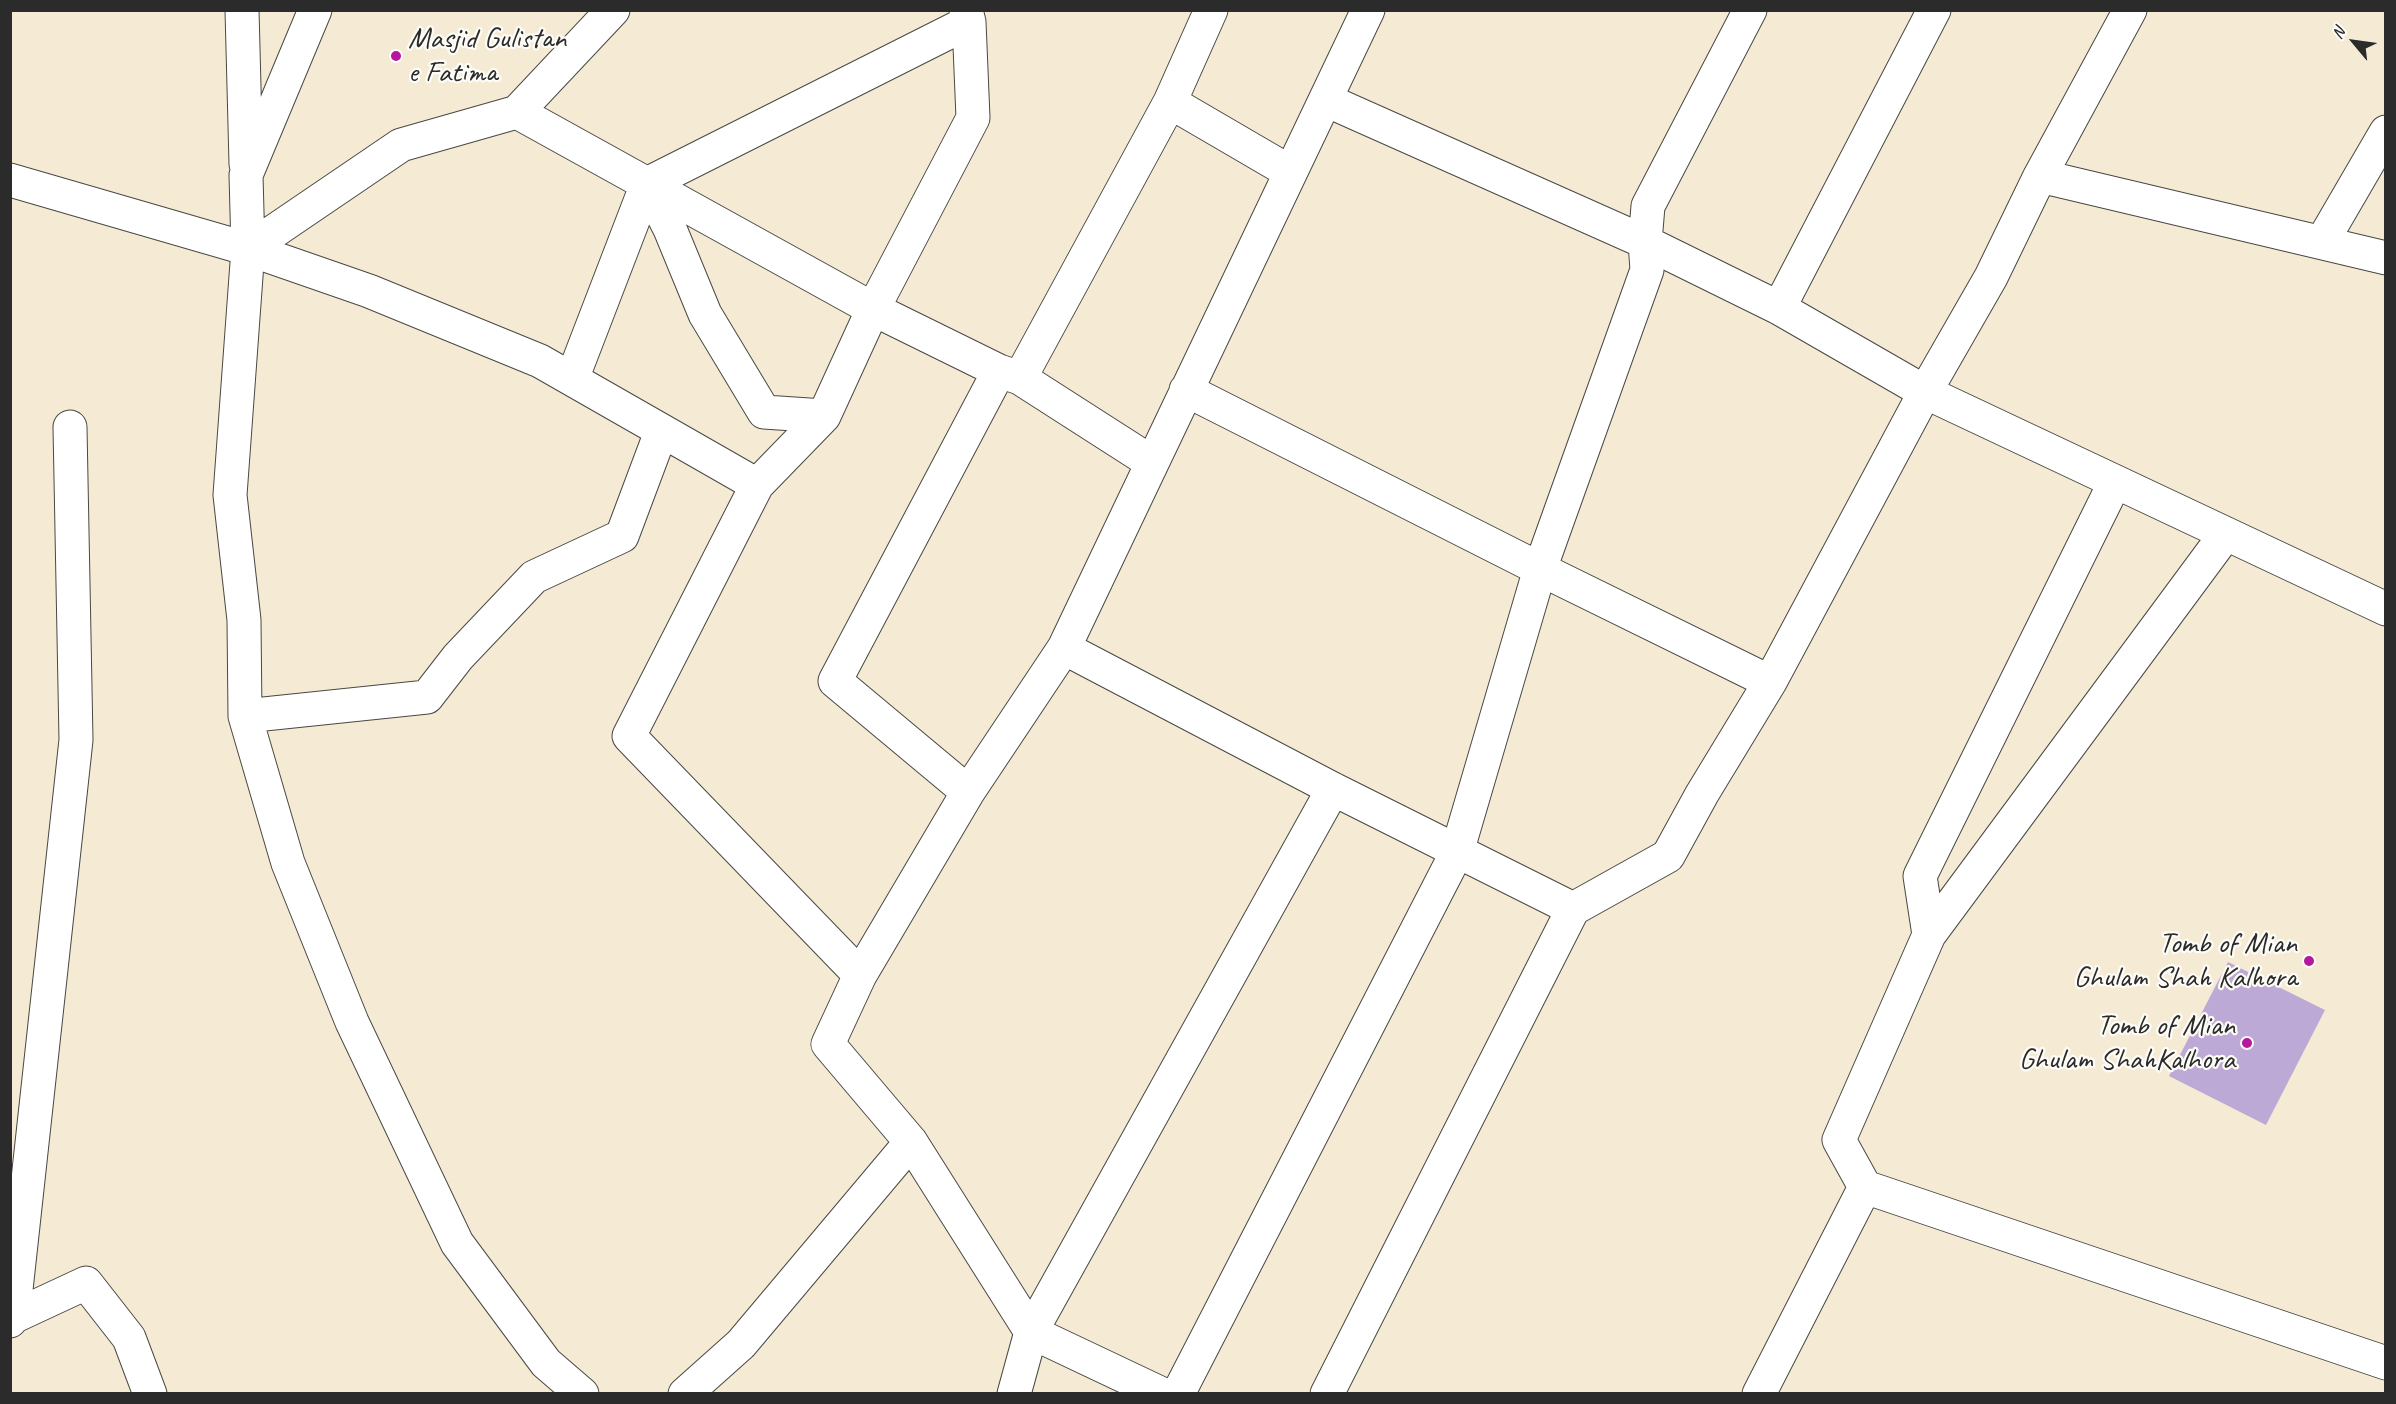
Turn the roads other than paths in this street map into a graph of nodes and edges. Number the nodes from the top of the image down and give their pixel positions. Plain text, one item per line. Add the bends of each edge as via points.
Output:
1 (242, 10) edge
2 (315, 10) edge
3 (613, 10) edge
4 (1211, 10) edge
5 (1368, 10) edge
6 (1750, 10) edge
7 (1934, 10) edge
8 (2130, 10) edge
9 (967, 16) edge
10 (1326, 100) junction
11 (1170, 102) junction
12 (517, 112) junction
13 (2385, 132) edge
14 (1290, 172) junction
15 (246, 175) junction
16 (2040, 176) junction
17 (10, 180) edge
18 (647, 184) junction
19 (1645, 242) junction
20 (2322, 242) junction
21 (248, 249) junction
22 (2385, 258) edge
23 (1779, 308) junction
24 (873, 309) junction
25 (1009, 375) junction
26 (572, 379) junction
27 (1186, 390) junction
28 (1925, 392) junction
29 (824, 416) junction
30 (70, 427) dead end
31 (661, 432) junction
32 (1151, 462) junction
33 (2115, 482) junction
34 (757, 485) junction
35 (2225, 535) junction
36 (1540, 569) junction
37 (2385, 609) edge
38 (1064, 648) junction
39 (1770, 682) junction
40 (245, 716) junction
41 (1333, 789) junction
42 (968, 792) junction
43 (1457, 852) junction
44 (1573, 909) junction
45 (1929, 934) junction
46 (860, 975) junction
47 (911, 1142) junction
48 (1865, 1187) junction
49 (11, 1318) edge
50 (1031, 1332) junction
51 (2385, 1363) edge
52 (150, 1394) edge
53 (582, 1394) edge
54 (685, 1394) edge
55 (1014, 1394) edge
56 (1162, 1394) edge
57 (1178, 1394) edge
58 (1327, 1394) edge
59 (1759, 1394) edge

1 - 15 street
2 - 15 street
3 - 12 street
4 - 11 street
5 - 10 street
6 - 19 street via 1648,206
7 - 23 street
8 - 16 street
9 - 18 street
9 - 24 street via 973,118
10 - 14 street
10 - 19 street
11 - 14 street
11 - 25 street
12 - 18 street
12 - 21 street via 401,145
13 - 20 street
14 - 27 street
15 - 21 street
16 - 20 street
16 - 28 street via 1991,278
17 - 21 street
18 - 24 street
18 - 26 street
18 - 29 street via 705,314 764,412
19 - 23 street
19 - 36 street via 1647,270
20 - 22 street
21 - 26 street via 369,291
21 - 40 street via 230,495 244,620
23 - 28 street
24 - 25 street
24 - 29 street
25 - 32 street
25 - 42 street via 835,681
26 - 31 street
27 - 32 street
27 - 36 street
28 - 33 street
28 - 39 street
29 - 34 street
30 - 49 street via 76,740
31 - 34 street
31 - 40 street via 622,536 534,577 458,657 427,697
32 - 38 street
33 - 35 street
33 - 45 street via 1920,876
34 - 46 street via 629,736
35 - 37 street
35 - 45 street
36 - 39 street
36 - 43 street
38 - 41 street
38 - 42 street
39 - 44 street via 1668,856
40 - 53 street via 288,863 344,1001 457,1243 546,1363
41 - 43 street
41 - 50 street
42 - 46 street
43 - 44 street
43 - 57 street
44 - 58 street
45 - 48 street via 1839,1140
46 - 47 street via 828,1044
47 - 50 street
47 - 54 street via 741,1344
48 - 51 street
48 - 59 street
49 - 52 street via 86,1282 129,1338
50 - 55 street
50 - 56 street

